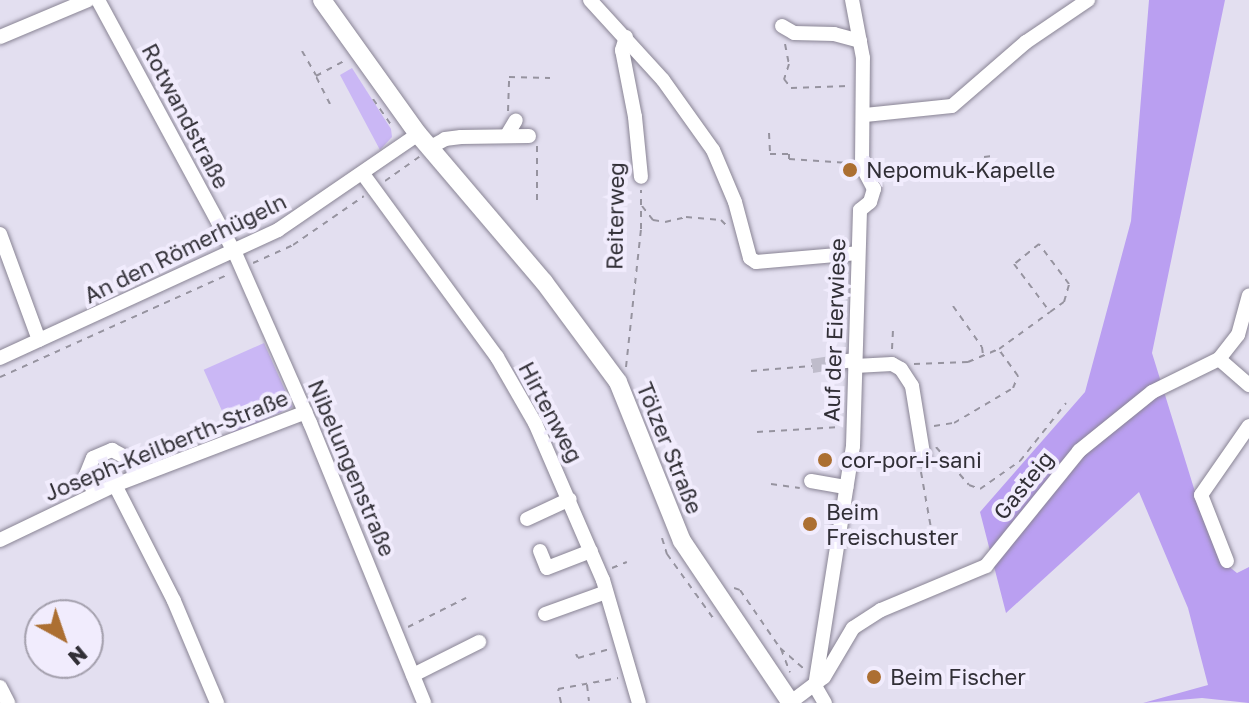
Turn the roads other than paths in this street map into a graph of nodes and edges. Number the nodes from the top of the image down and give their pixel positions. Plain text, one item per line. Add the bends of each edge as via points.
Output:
1 (88, 0) edge
2 (98, 0) edge
3 (322, 0) edge
4 (590, 0) edge
5 (852, 0) edge
6 (1088, 0) edge
7 (782, 26) dead end
8 (0, 37) edge
9 (626, 37) junction
10 (860, 41) junction
11 (865, 115) junction
12 (516, 120) dead end
13 (507, 135) junction
14 (529, 136) road end
15 (420, 144) junction
16 (363, 174) junction
17 (641, 177) road end
18 (0, 234) edge
19 (235, 253) junction
20 (858, 253) junction
21 (1249, 295) edge
22 (39, 340) junction
23 (0, 358) edge
24 (1219, 359) junction
25 (837, 362) tunnel mouth
26 (855, 363) junction
27 (1249, 385) edge
28 (306, 412) junction
29 (1249, 426) edge
30 (923, 452) road end
31 (137, 476) junction
32 (811, 481) road end
33 (115, 485) junction
34 (846, 487) junction
35 (95, 494) junction
36 (570, 499) junction
37 (527, 519) dead end
38 (0, 540) edge
39 (540, 551) dead end
40 (591, 551) junction
41 (1227, 561) dead end
42 (606, 592) junction
43 (545, 614) dead end
44 (479, 642) dead end
45 (413, 675) junction
46 (815, 686) junction
47 (0, 687) edge
48 (791, 702) edge
49 (8, 703) edge
50 (217, 703) edge
51 (424, 703) edge
52 (639, 703) edge
53 (825, 703) edge

1 - 8 street
2 - 19 street, Rotwandstraße
3 - 15 main road, Tölzer Straße
4 - 9 street
5 - 10 street, Auf der Eierwiese
6 - 11 street via 1026,42 952,106
7 - 10 street via 794,33
9 - 17 street, Reiterweg via 622,50
9 - 20 street via 713,150 750,258 756,262
10 - 11 street, Auf der Eierwiese
11 - 20 street, Auf der Eierwiese via 862,166 874,189 860,210
12 - 13 street
13 - 14 street
13 - 15 street
15 - 16 street, An den Römerhügeln
15 - 48 main road, Tölzer Straße via 544,282 618,382 682,541
16 - 19 street, An den Römerhügeln via 307,214
16 - 36 street, Hirtenweg via 497,357
18 - 22 street
19 - 22 street, An den Römerhügeln
19 - 28 street, Nibelungenstraße
20 - 26 street, Auf der Eierwiese
21 - 24 street via 1238,335
22 - 23 street, An den Römerhügeln
24 - 27 street
24 - 46 street, Gasteig via 1152,392 1079,451 986,566 881,610 853,628
25 - 26 street
26 - 30 street via 896,367 912,386
26 - 34 street, Auf der Eierwiese
28 - 31 street, Joseph-Keilberth-Straße
28 - 45 street, Nibelungenstraße
29 - 41 street via 1201,495
31 - 33 street, Joseph-Keilberth-Straße
31 - 35 street via 129,459 112,450 93,458 86,475
32 - 34 street
33 - 35 street, Joseph-Keilberth-Straße
33 - 50 street via 174,601
34 - 46 street, Auf der Eierwiese
35 - 38 street, Joseph-Keilberth-Straße
36 - 37 street
36 - 40 street, Hirtenweg
39 - 40 street via 547,568
40 - 42 street, Hirtenweg
42 - 43 street
42 - 52 street, Hirtenweg
44 - 45 street
45 - 51 street, Nibelungenstraße
46 - 48 street
46 - 53 street
47 - 49 street

